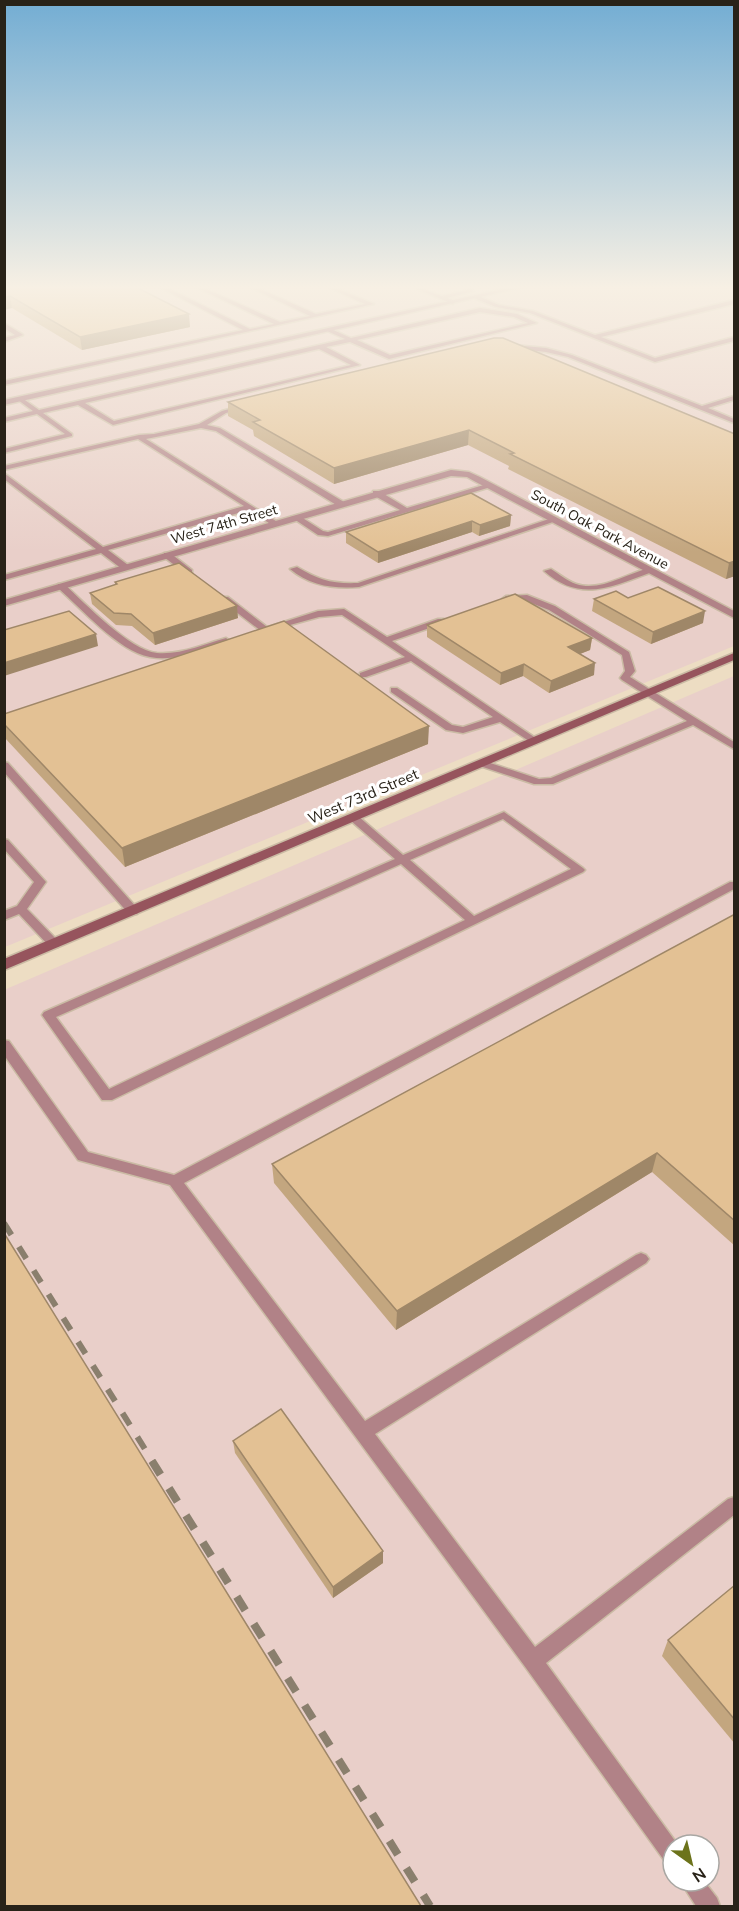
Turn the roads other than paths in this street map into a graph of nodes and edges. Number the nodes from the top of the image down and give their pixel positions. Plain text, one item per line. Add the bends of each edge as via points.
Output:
1 (46, 374) edge
2 (131, 374) edge
3 (204, 374) edge
4 (318, 374) edge
5 (616, 374) edge
6 (4, 383) edge
7 (735, 398) edge
8 (20, 399) junction
9 (4, 402) edge
10 (80, 403) junction
11 (248, 406) edge
12 (702, 408) junction
13 (39, 412) junction
14 (4, 420) edge
15 (735, 421) edge
16 (201, 426) junction
17 (139, 437) junction
18 (4, 450) edge
19 (4, 468) edge
20 (452, 473) joint
21 (4, 475) edge
22 (490, 486) junction
23 (376, 494) junction
24 (341, 504) junction
25 (250, 507) junction
26 (407, 511) junction
27 (295, 517) junction
28 (555, 520) junction
29 (274, 523) junction
30 (101, 550) junction
31 (167, 555) junction
32 (125, 567) junction
33 (294, 569) dead end
34 (649, 570) junction
35 (548, 571) dead end
36 (193, 575) edge
37 (4, 578) edge
38 (62, 586) junction
39 (220, 596) edge
40 (4, 603) edge
41 (492, 603) edge
42 (88, 609) junction
43 (731, 611) edge
44 (78, 613) dead end
45 (450, 618) edge
46 (236, 638) edge
47 (386, 640) junction
48 (411, 658) junction
49 (732, 660) edge
50 (363, 675) edge
51 (394, 690) dead end
52 (645, 694) junction
53 (501, 718) junction
54 (693, 722) junction
55 (535, 741) junction
56 (735, 746) edge
57 (481, 764) junction
58 (4, 765) edge
59 (354, 818) junction
60 (4, 842) edge
61 (403, 860) junction
62 (735, 885) edge
63 (21, 909) junction
64 (133, 911) junction
65 (4, 916) edge
66 (473, 921) junction
67 (54, 944) junction
68 (4, 965) edge
69 (4, 1044) edge
70 (175, 1181) junction
71 (640, 1259) dead end
72 (363, 1432) junction
73 (735, 1505) edge
74 (533, 1661) junction
75 (661, 1839) edge
76 (700, 1893) edge
77 (709, 1906) edge

1 - 6 lane
2 - 8 street
3 - 10 lane
4 - 10 lane via 113,423
5 - 12 lane
7 - 12 lane
8 - 9 street
8 - 13 lane
10 - 13 lane
11 - 16 lane via 224,412
12 - 15 lane
13 - 14 lane
13 - 18 lane via 70,435
16 - 17 lane
16 - 24 lane via 218,429
17 - 19 lane
17 - 25 lane
20 - 22 street, South Oak Park Avenue via 469,475
20 - 23 street, West 74th Street
21 - 30 lane
22 - 26 lane
22 - 28 street, South Oak Park Avenue
23 - 24 street, West 74th Street
23 - 26 lane
24 - 27 street, West 74th Street
25 - 29 lane
25 - 30 lane
26 - 27 lane via 328,534
27 - 29 street, West 74th Street
28 - 33 lane via 359,585 320,584
28 - 34 street, South Oak Park Avenue
29 - 31 street, West 74th Street
30 - 32 lane
30 - 37 lane
31 - 32 street, West 74th Street
31 - 36 lane
32 - 38 street, West 74th Street
34 - 35 lane via 591,588 575,587
34 - 43 street, South Oak Park Avenue
38 - 40 street, West 74th Street
38 - 42 lane
39 - 47 lane via 260,631 318,614 344,612
41 - 52 lane via 527,598 552,608 626,654 630,671 625,678
42 - 44 lane
42 - 46 lane via 134,647 150,654 180,653
45 - 47 lane
47 - 48 lane
48 - 50 lane
48 - 53 lane
49 - 52 street, West 73rd Street
51 - 53 lane via 448,728 463,730
52 - 54 lane
52 - 55 street, West 73rd Street
53 - 55 lane
54 - 56 lane
54 - 57 lane via 553,782 538,782
55 - 57 street, West 73rd Street
57 - 59 street, West 73rd Street
58 - 64 lane
59 - 61 lane
59 - 64 street, West 73rd Street
60 - 63 lane via 40,882
61 - 66 lane
61 - 66 lane via 504,815 579,870
61 - 66 lane via 48,1016 107,1096
62 - 70 lane
63 - 65 lane
63 - 67 lane
64 - 67 street, West 73rd Street
67 - 68 street, West 73rd Street
69 - 70 lane via 83,1156
70 - 72 lane
71 - 72 lane
72 - 74 lane
73 - 74 lane
74 - 75 lane
76 - 77 lane

